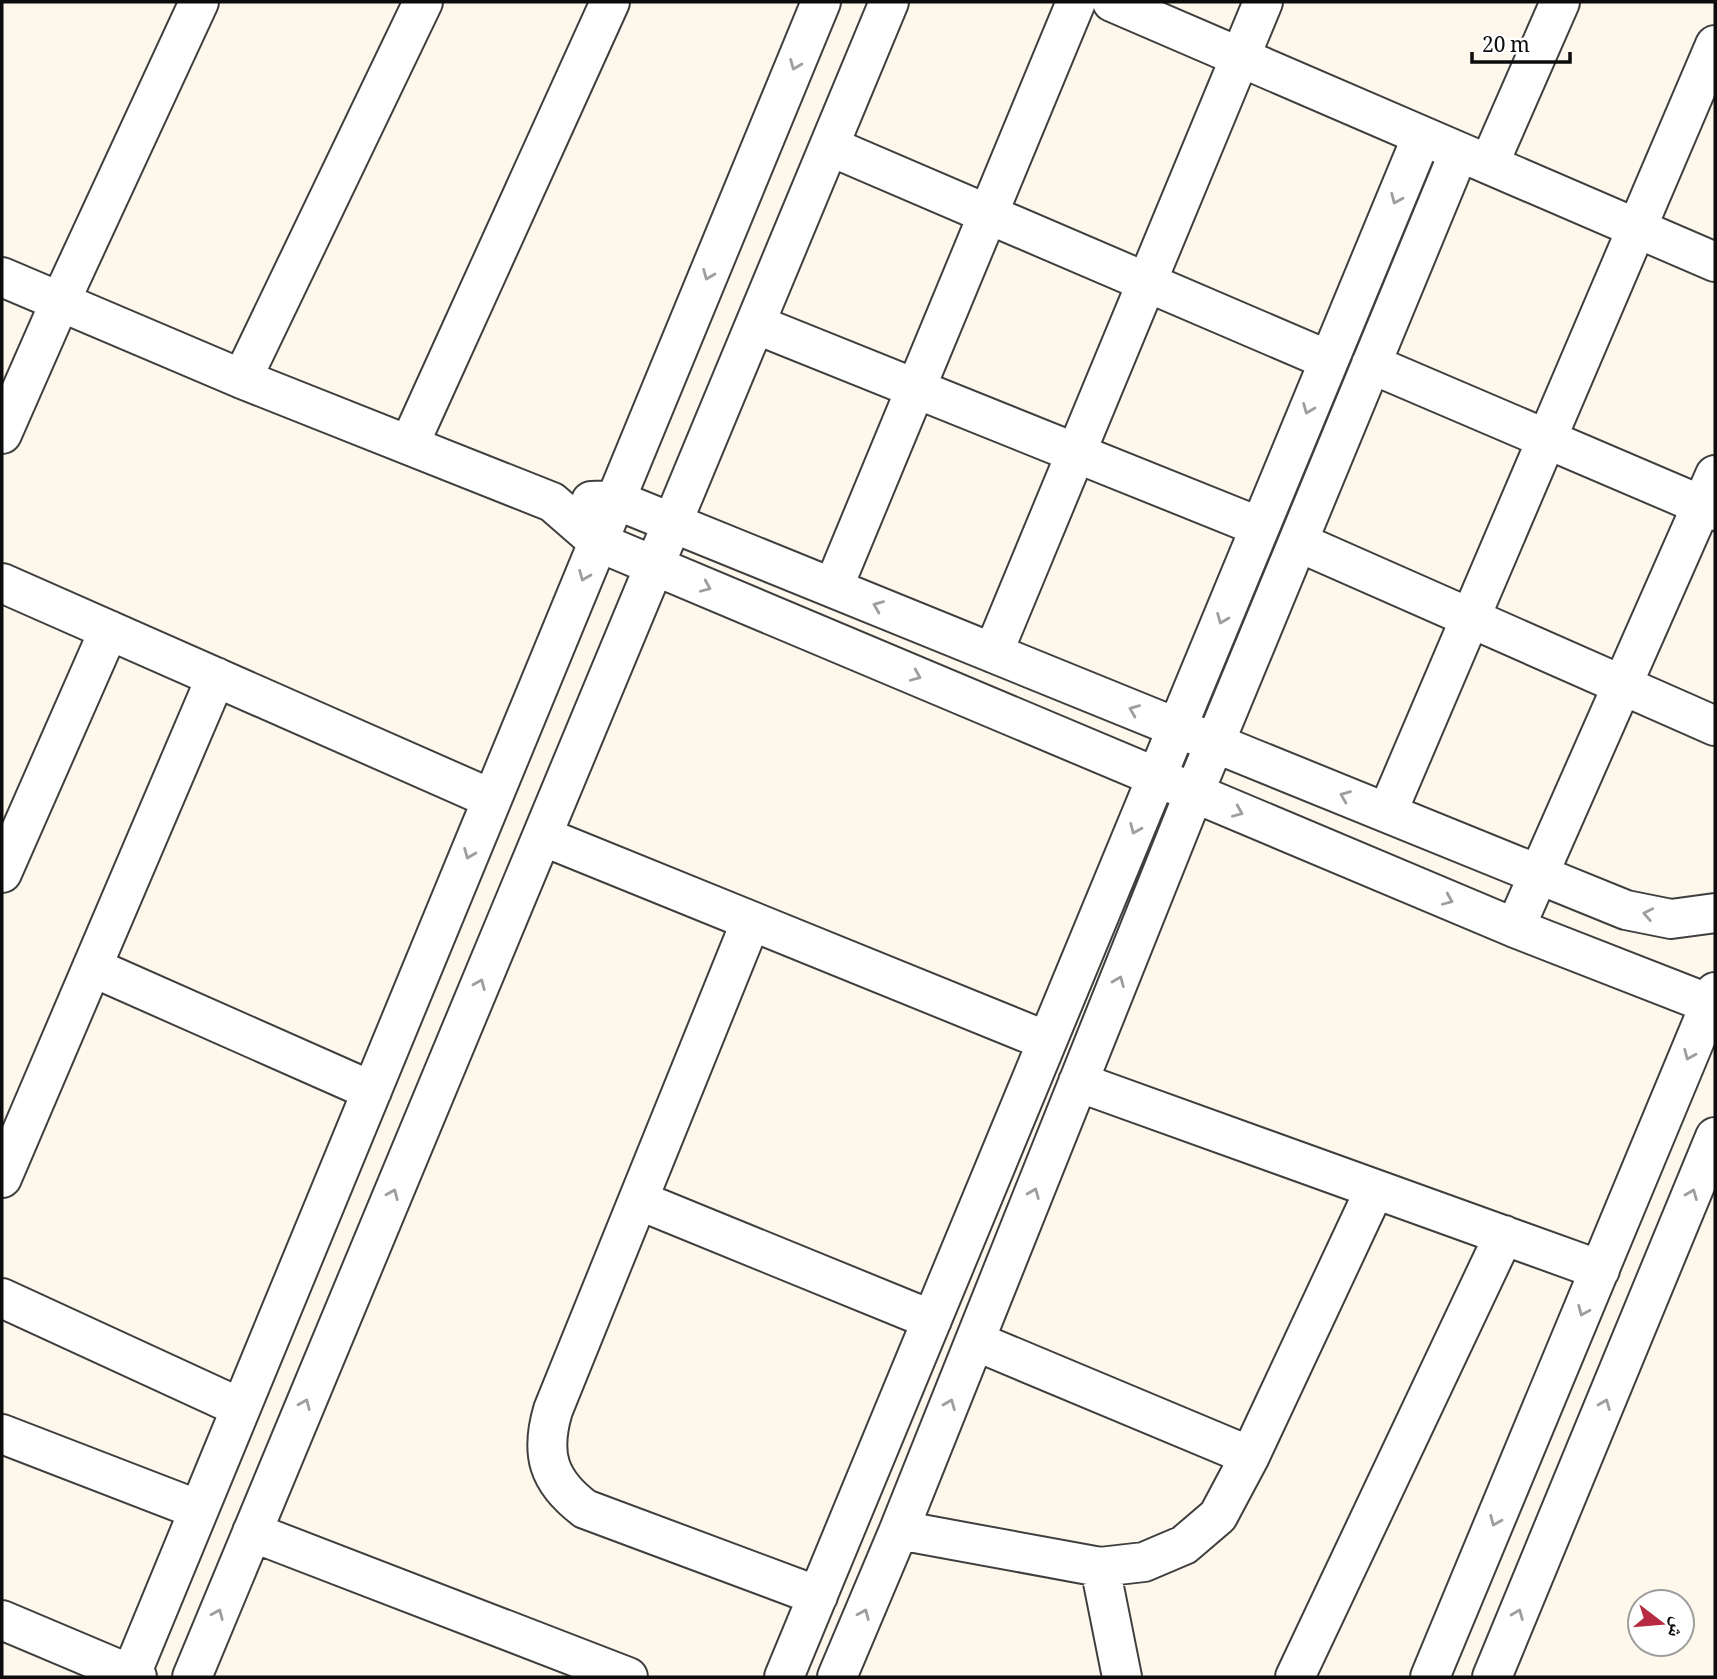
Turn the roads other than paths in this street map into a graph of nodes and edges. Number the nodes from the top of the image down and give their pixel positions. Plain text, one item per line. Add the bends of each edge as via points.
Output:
1 (199, 2) edge
2 (422, 2) edge
3 (610, 2) edge
4 (821, 2) edge
5 (889, 2) edge
6 (1076, 2) edge
7 (1112, 2) edge
8 (1263, 2) edge
9 (1560, 2) edge
10 (1715, 45) edge
11 (1240, 57) junction
12 (1422, 136) junction
13 (829, 146) junction
14 (1474, 158) junction
15 (988, 215) junction
16 (1637, 228) junction
17 (1715, 262) edge
18 (2, 276) edge
19 (1147, 283) junction
20 (60, 302) junction
21 (755, 324) junction
22 (1328, 360) junction
23 (1371, 364) junction
24 (242, 379) junction
25 (916, 388) junction
26 (2, 434) edge
27 (1547, 439) junction
28 (409, 445) junction
29 (1076, 453) junction
30 (1711, 497) edge
31 (616, 500) junction
32 (552, 502) junction
33 (672, 523) junction
34 (1260, 527) junction
35 (1298, 541) junction
36 (598, 542) junction
37 (654, 566) junction
38 (2, 583) edge
39 (833, 588) junction
40 (1471, 618) junction
41 (109, 630) junction
42 (993, 653) junction
43 (216, 677) junction
44 (1623, 685) junction
45 (1715, 726) edge
46 (1177, 728) junction
47 (1215, 743) junction
48 (1156, 777) junction
49 (1194, 793) junction
50 (492, 799) junction
51 (1387, 813) junction
52 (542, 836) junction
53 (2, 873) edge
54 (1539, 875) junction
55 (1715, 913) edge
56 (751, 920) junction
57 (1516, 928) junction
58 (92, 967) junction
59 (1714, 1001) edge
60 (1047, 1041) junction
61 (1079, 1082) junction
62 (372, 1091) junction
63 (1715, 1137) edge
64 (2, 1178) edge
65 (1375, 1189) junction
66 (638, 1200) junction
67 (1504, 1235) junction
68 (1600, 1270) junction
69 (2, 1298) edge
70 (932, 1320) junction
71 (975, 1341) junction
72 (241, 1408) junction
73 (2, 1434) edge
74 (1250, 1457) junction
75 (199, 1510) junction
76 (899, 1530) junction
77 (252, 1532) junction
78 (1100, 1567) junction
79 (818, 1596) junction
80 (2, 1620) edge
81 (133, 1676) edge
82 (192, 1677) edge
83 (628, 1677) edge
84 (784, 1677) edge
85 (837, 1677) edge
86 (1122, 1677) edge
87 (1295, 1677) edge
88 (1430, 1677) edge
89 (1492, 1677) edge

1 - 20 street
2 - 24 street
3 - 28 street
4 -> 31 street
5 - 13 street
6 - 15 street
7 - 11 street
8 - 11 street
9 - 14 street
10 - 16 street
11 - 12 street
11 - 19 street
12 - 14 street
12 -> 22 street
13 - 15 street
13 - 21 street
14 - 16 street
14 - 23 street
15 - 19 street
15 - 25 street
16 - 17 street
16 - 27 street
18 - 20 street
19 - 22 street
19 - 29 street
20 - 24 street
20 - 26 street
21 - 25 street
21 - 33 street
22 -> 34 street
23 - 27 street
23 - 35 street
24 - 28 street
25 - 29 street
25 - 39 street
27 - 30 street
27 - 40 street
28 - 32 street
29 - 34 street
29 - 42 street
30 - 44 street
31 - 32 street
31 - 33 street
31 - 36 street
32 - 36 street
33 - 37 street
33 - 39 street
34 -> 46 street
35 - 40 street
35 - 47 street
36 - 37 street
36 -> 50 street
37 -> 48 street
37 - 52 street
38 - 41 street
42 -> 39 street
40 - 44 street
40 - 51 street
41 - 43 street
41 - 53 street
46 -> 42 street
43 - 50 street
43 - 58 street
44 - 45 street
44 - 54 street
46 - 47 street
46 - 48 street
47 - 49 street
51 -> 47 street
48 - 49 street
48 -> 60 street
49 -> 57 street
61 -> 49 street
50 -> 62 street
51 - 54 street
52 - 56 street
77 -> 52 street
55 -> 54 street via 1671,919 1626,910
54 - 57 street
56 - 60 street
56 - 66 street
57 - 59 street
58 - 62 street
58 - 64 street
59 -> 68 street
60 - 70 street
61 - 65 street
71 -> 61 street
62 - 72 street
89 -> 63 street
65 - 67 street
65 - 74 street
66 - 70 street
66 - 79 street via 547,1431 547,1454 554,1476 567,1495 585,1509
67 - 68 street
67 - 87 street
68 -> 88 street
69 - 72 street
70 - 79 street
71 - 74 street
76 -> 71 street
72 - 75 street
73 - 75 street
74 - 78 street via 1218,1516 1184,1545 1144,1562
75 - 81 street
76 - 78 street
85 -> 76 street
82 -> 77 street
77 - 83 street
78 - 86 street
79 - 84 street
80 - 81 street

